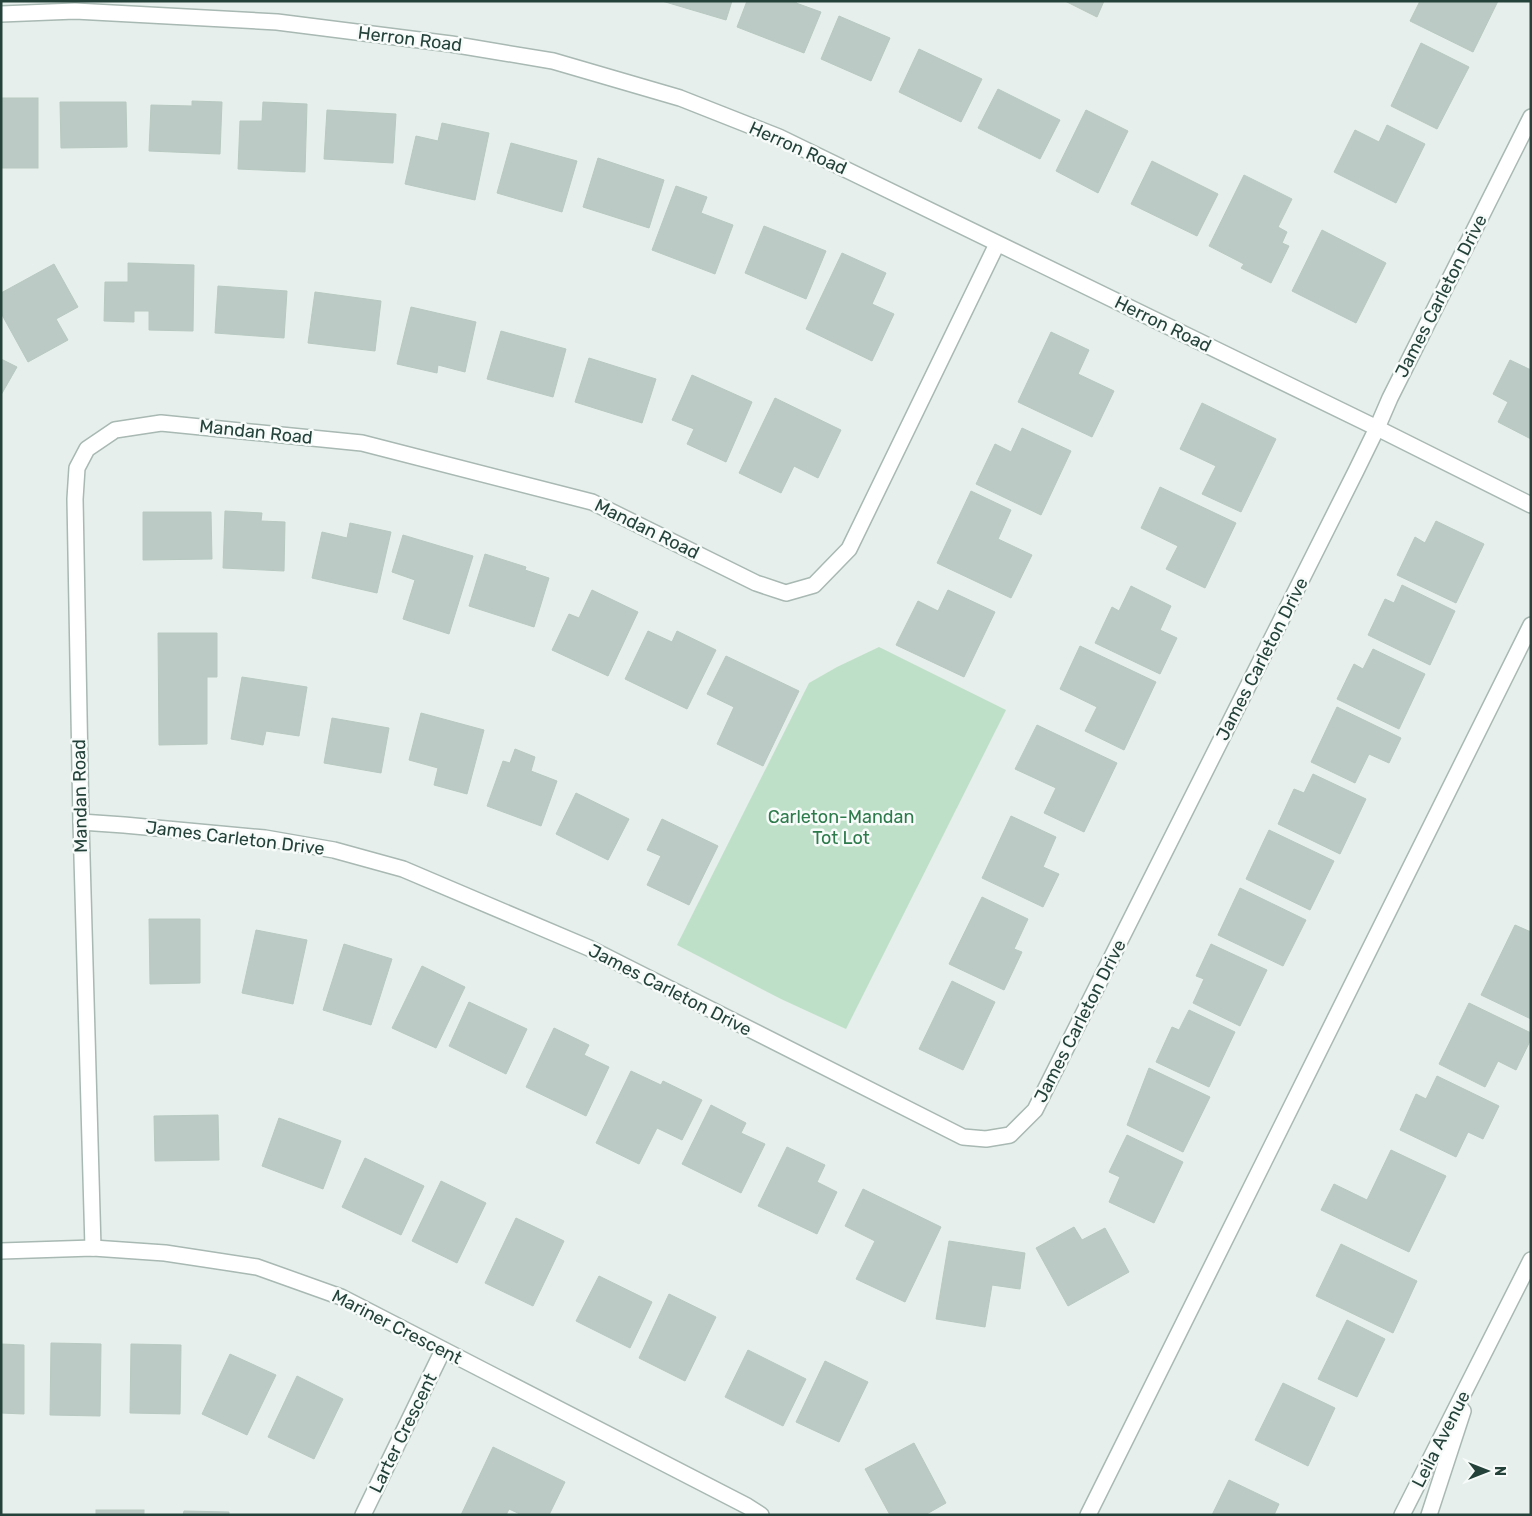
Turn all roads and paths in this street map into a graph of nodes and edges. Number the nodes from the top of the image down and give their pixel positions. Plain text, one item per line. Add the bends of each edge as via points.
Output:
1 (75, 6) edge
2 (1, 14) edge
3 (1531, 117) edge
4 (996, 244) junction
5 (1377, 428) junction
6 (1531, 506) edge
7 (1531, 625) edge
8 (81, 822) junction
9 (93, 1248) junction
10 (1, 1251) edge
11 (1531, 1260) edge
12 (443, 1350) junction
13 (1480, 1362) junction
14 (363, 1515) edge
15 (761, 1515) edge
16 (1088, 1515) edge
17 (1402, 1515) edge
18 (1429, 1515) edge

1 - 2 street, Herron Road
1 - 4 street, Herron Road via 277,22 452,44 553,61 680,98 779,137
3 - 5 street, James Carleton Drive
4 - 5 street, Herron Road
4 - 8 street, Mandan Road via 849,550 814,585 786,593 756,583 592,502 362,443 160,423 115,430 87,449 77,468
5 - 6 street, Herron Road
5 - 8 street, James Carleton Drive via 1035,1110 1010,1135 986,1139 963,1137 589,948 403,869 334,850 265,838
7 - 16 street
8 - 9 street, Mandan Road
9 - 10 street, Mariner Crescent
9 - 12 street, Mariner Crescent via 165,1253 257,1267 340,1297
11 - 13 street, Leila Avenue
12 - 14 street, Larter Crescent
12 - 15 street, Mariner Crescent
13 - 17 street, Leila Avenue
13 - 18 street, Leila Avenue

